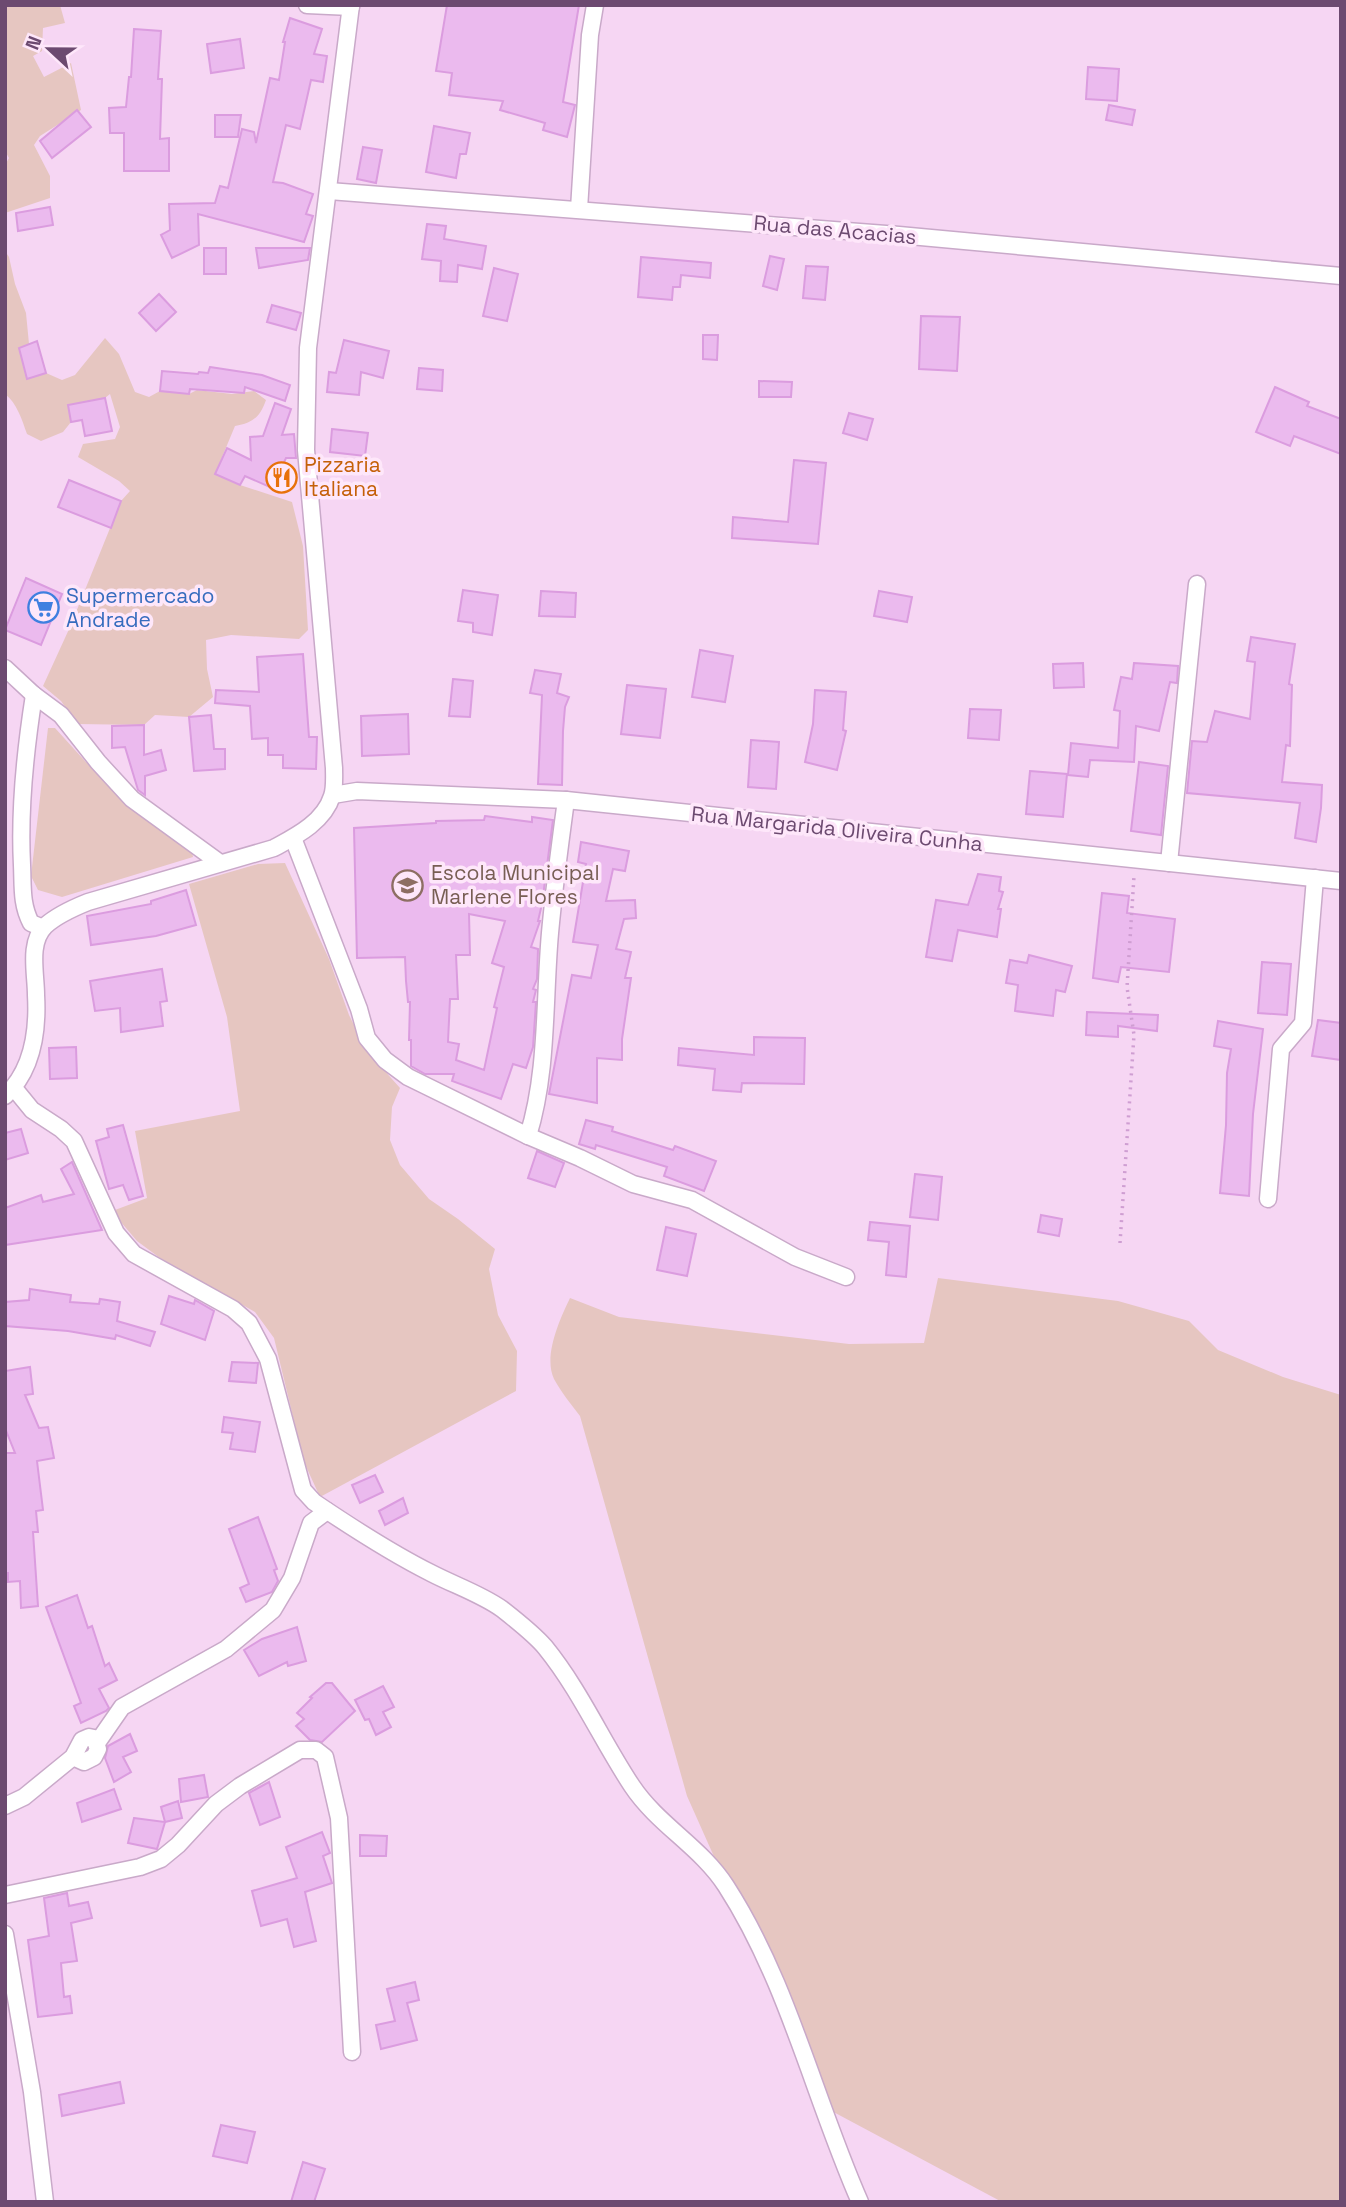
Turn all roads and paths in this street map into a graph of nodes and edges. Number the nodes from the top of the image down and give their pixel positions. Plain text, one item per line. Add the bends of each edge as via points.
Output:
1 (307, 5) edge
2 (595, 5) edge
3 (351, 6) edge
4 (329, 191) junction
5 (579, 209) junction
6 (1341, 276) edge
7 (1197, 584) dead end
8 (5, 668) edge
9 (34, 695) junction
10 (333, 795) junction
11 (566, 800) junction
12 (293, 838) junction
13 (1135, 860) junction
14 (220, 863) junction
15 (1169, 863) junction
16 (13, 865) edge
17 (1315, 878) junction
18 (1341, 881) edge
19 (43, 928) junction
20 (10, 1092) edge
21 (527, 1136) junction
22 (1268, 1199) dead end
23 (1120, 1243) dead end
24 (846, 1278) dead end
25 (327, 1511) junction
26 (5, 1806) edge
27 (5, 1895) edge
28 (5, 1934) edge
29 (352, 2052) dead end
30 (45, 2202) edge
31 (860, 2202) edge

1 - 3 street
2 - 5 street
3 - 4 street
4 - 5 street, Rua das Acacias
4 - 10 street via 308,348 306,450
5 - 6 street, Rua das Acacias
7 - 15 street
8 - 9 street
9 - 14 street via 61,715 132,799
9 - 16 street
10 - 11 street, Rua Margarida Oliveira Cunha via 357,792
10 - 12 street via 320,818
11 - 13 street, Rua Margarida Oliveira Cunha
11 - 21 street via 550,933 542,1057
12 - 14 street
12 - 21 street via 367,1038 408,1077
13 - 15 street, Rua Margarida Oliveira Cunha
13 - 23 path via 1127,987 1134,1035
14 - 19 street via 88,902
15 - 17 street, Rua Margarida Oliveira Cunha
16 - 19 street via 24,909 31,923
17 - 18 street, Rua Margarida Oliveira Cunha
17 - 22 street via 1303,1023 1280,1049
19 - 20 street via 35,947 33,1045
20 - 25 street via 74,1141 116,1233 134,1254 233,1309 249,1324 268,1359 303,1490
21 - 24 street via 633,1184 692,1200 794,1257
25 - 26 street via 311,1523 292,1578 273,1610 226,1649 122,1707 97,1743 94,1738 82,1740 73,1757 24,1797
25 - 31 street via 500,1608 544,1646 635,1790 652,1812 702,1857 745,1917 778,1988
27 - 29 street via 161,1859 232,1792 300,1750 316,1750 325,1757 339,1818
28 - 30 street

